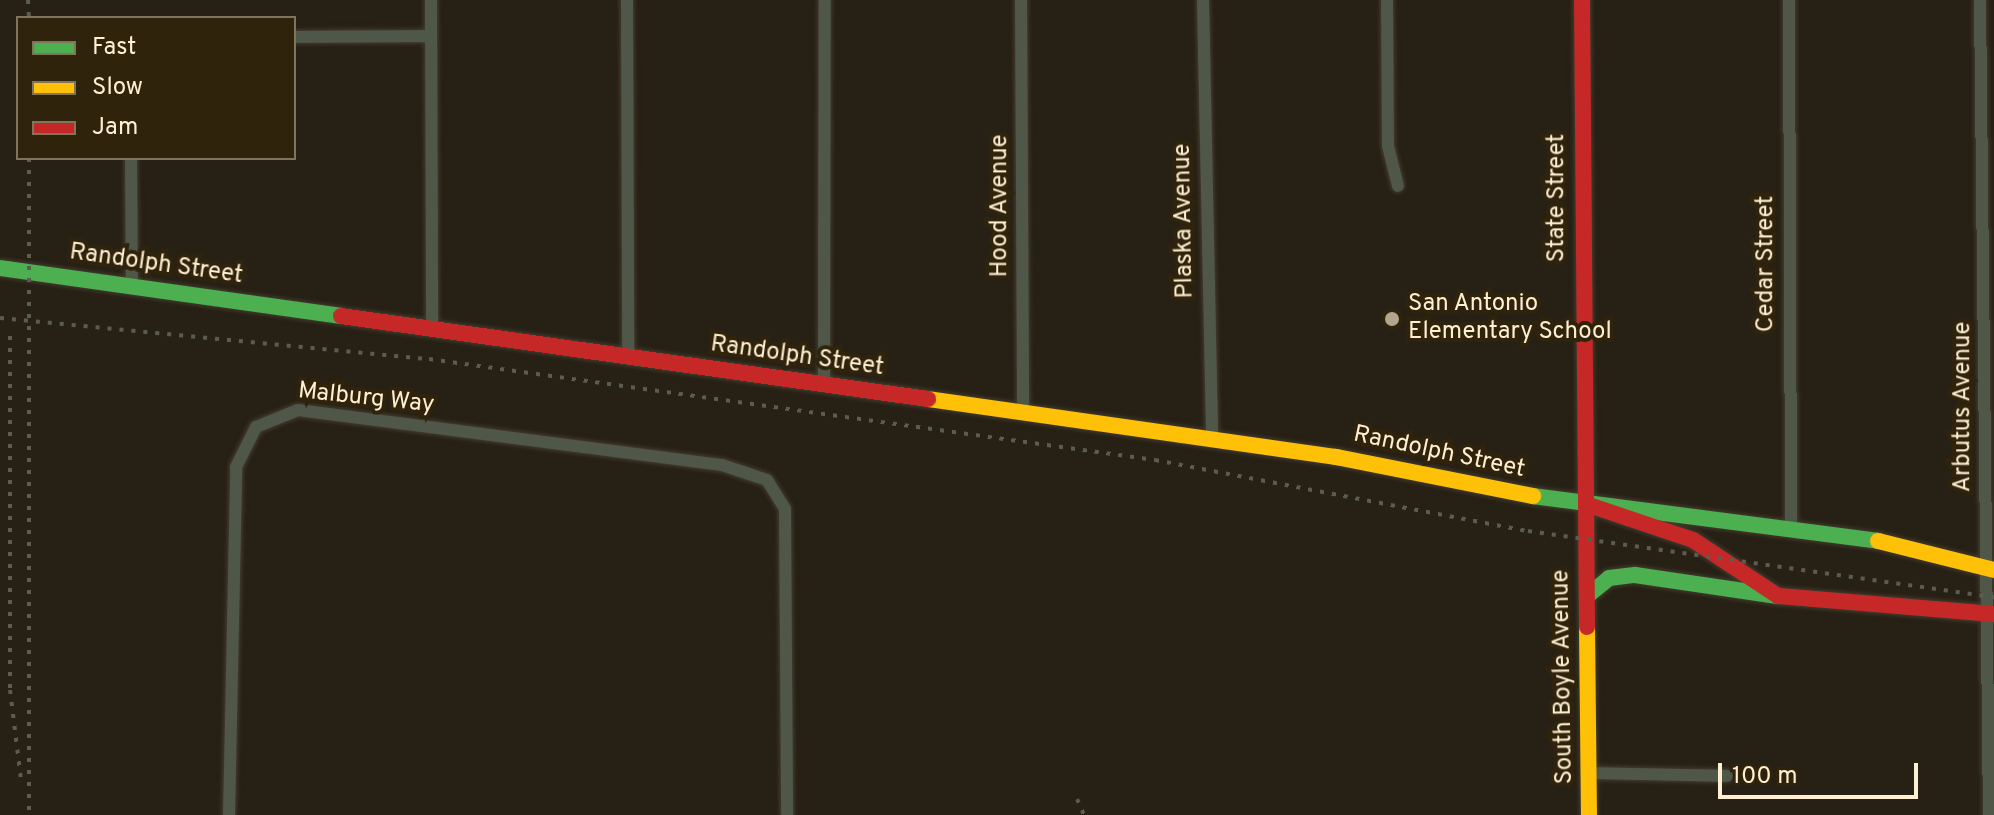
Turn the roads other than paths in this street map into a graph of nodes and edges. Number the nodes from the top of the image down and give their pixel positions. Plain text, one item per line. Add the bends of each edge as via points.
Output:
1 (431, 0) edge
2 (627, 0) edge
3 (825, 0) edge
4 (1021, 0) edge
5 (1203, 0) edge
6 (1387, 0) edge
7 (1582, 0) edge
8 (1789, 0) edge
9 (1980, 0) edge
10 (431, 36) junction
11 (296, 37) edge
12 (131, 160) edge
13 (1398, 186) dead end
14 (0, 268) edge
15 (132, 286) junction
16 (432, 329) junction
17 (1990, 347) edge
18 (628, 357) junction
19 (824, 385) junction
20 (1023, 411) junction
21 (1212, 440) junction
22 (1586, 504) junction
23 (1791, 527) junction
24 (1586, 539) joint
25 (1990, 570) edge
26 (1587, 596) junction
27 (1778, 596) junction
28 (1989, 614) edge
29 (1589, 773) junction
30 (1727, 776) dead end
31 (1991, 781) edge
32 (229, 815) edge
33 (787, 815) edge
34 (1589, 815) edge
35 (1989, 815) edge

1 - 10 street
2 - 18 street
3 - 19 street
4 - 20 street, Hood Avenue
5 - 21 street, Plaska Avenue
6 - 13 street via 1388,146
7 - 22 street, State Street
8 - 23 street, Cedar Street
9 - 17 street, Arbutus Avenue
10 - 11 street
10 - 16 street
12 - 15 street
14 - 15 street, Randolph Street
15 - 16 street, Randolph Street
16 - 18 street, Randolph Street
17 - 25 street, Arbutus Avenue
18 - 19 street, Randolph Street
19 - 20 street, Randolph Street
20 - 21 street, Randolph Street
21 - 22 street, Randolph Street
22 - 23 street, Randolph Street
22 - 24 street, State Street
22 - 27 street, Randolph Street via 1693,540
23 - 25 street, Randolph Street via 1900,545
24 - 26 street, South Boyle Avenue
25 - 28 street, Arbutus Avenue
26 - 27 street via 1609,578 1635,575
26 - 29 street, South Boyle Avenue
27 - 28 street, Randolph Street
28 - 31 street, Arbutus Avenue
29 - 30 street
29 - 34 street, South Boyle Avenue
31 - 35 street, Arbutus Avenue
32 - 33 street, Malburg Way via 236,467 256,427 276,414 298,410 722,465 767,480 785,515

